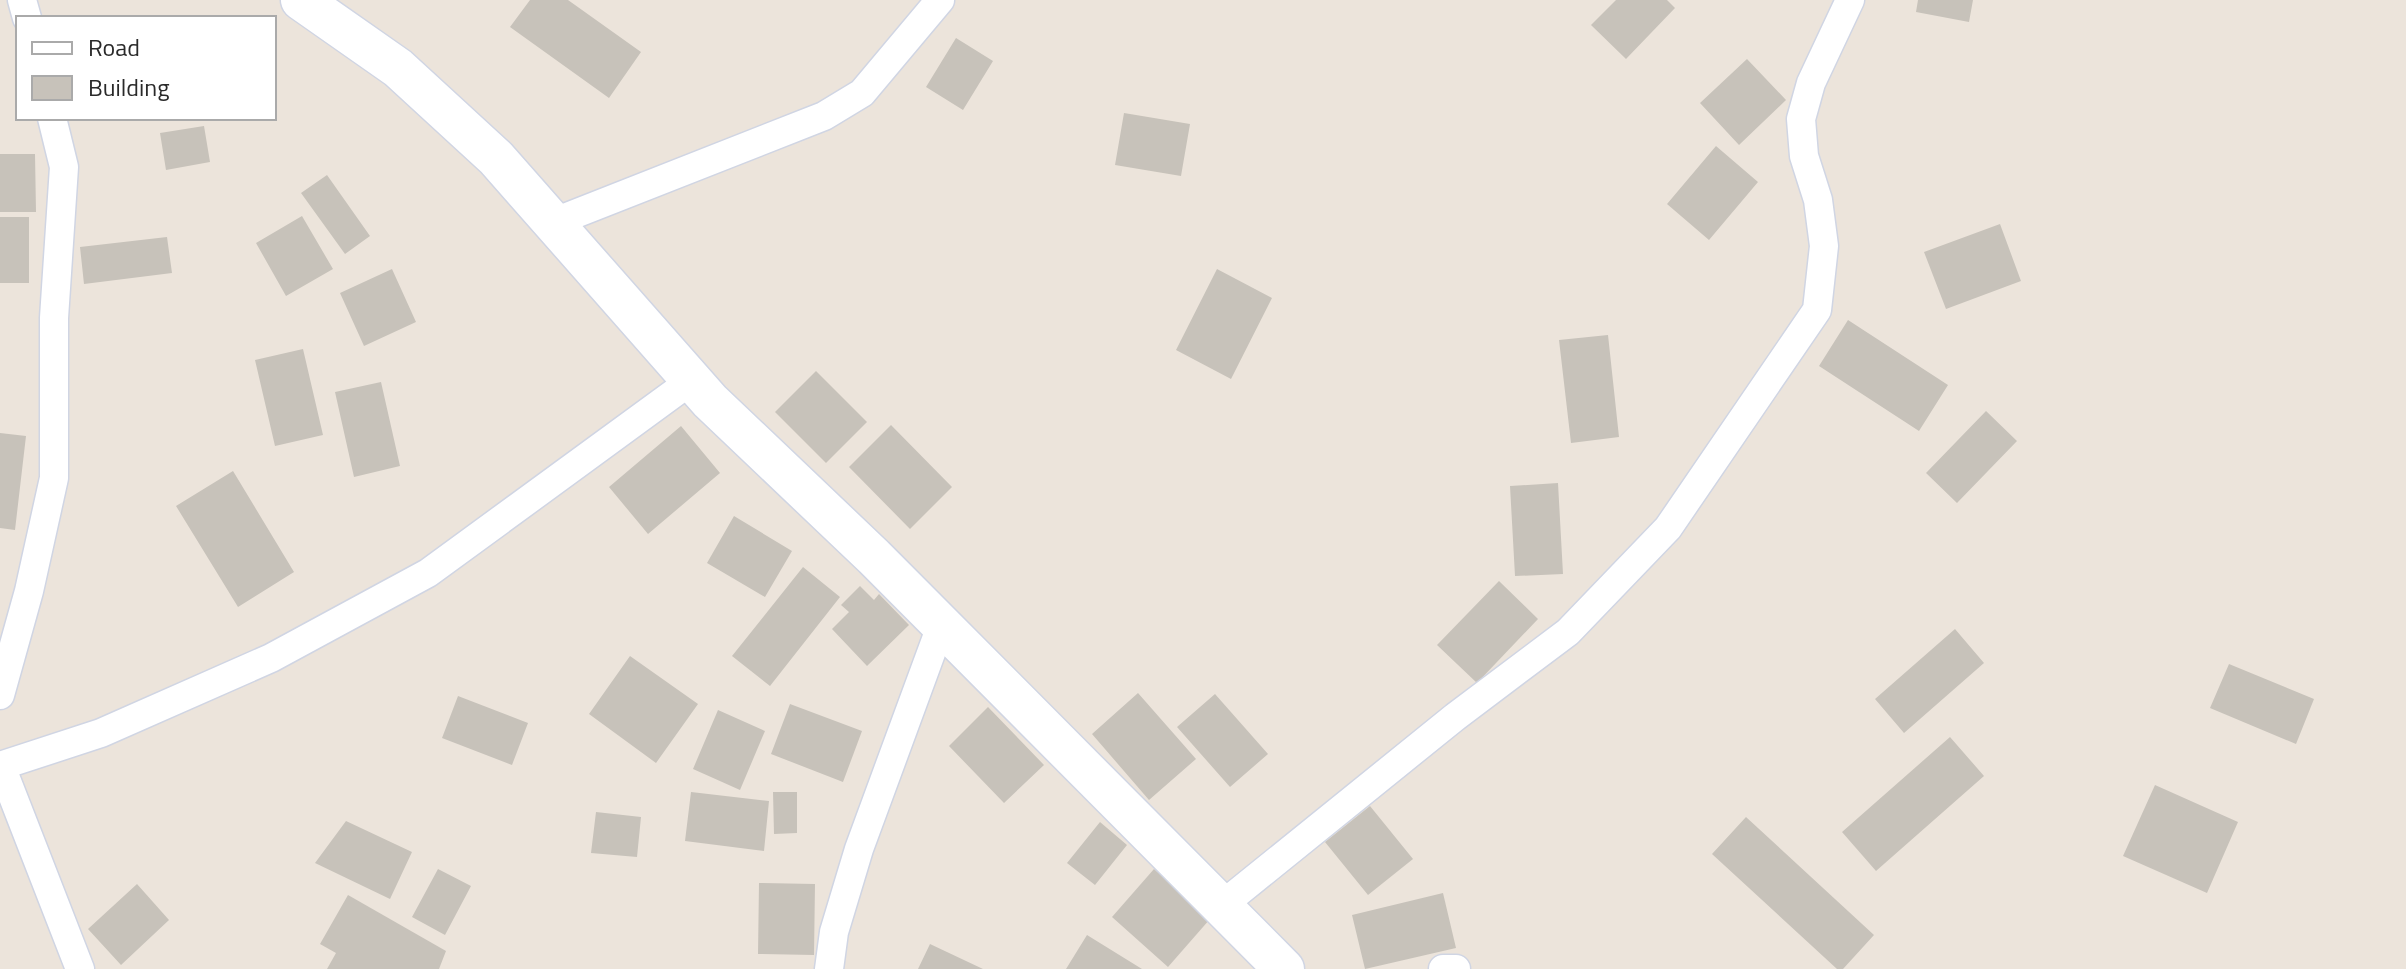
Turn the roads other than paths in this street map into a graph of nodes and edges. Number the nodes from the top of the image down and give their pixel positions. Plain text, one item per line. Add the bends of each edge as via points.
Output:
1 (301, 0) edge
2 (940, 0) edge
3 (1850, 0) edge
4 (52, 120) edge
5 (552, 223) junction
6 (692, 380) junction
7 (941, 626) junction
8 (0, 695) edge
9 (0, 766) edge
10 (1221, 906) junction
11 (80, 969) edge
12 (829, 969) edge
13 (1284, 969) edge
14 (1443, 969) edge
15 (1456, 969) edge

1 - 5 street via 398,68 449,113
2 - 5 street via 862,93 824,116
3 - 10 street via 1811,83 1801,119 1824,246 1817,310 1668,528 1568,632
4 - 8 street via 64,167 54,318 54,478
5 - 6 street
6 - 7 street
6 - 9 street via 428,573 271,658 101,733
7 - 10 street
7 - 12 street via 859,849 834,932
9 - 11 street
10 - 13 street
14 - 15 street

